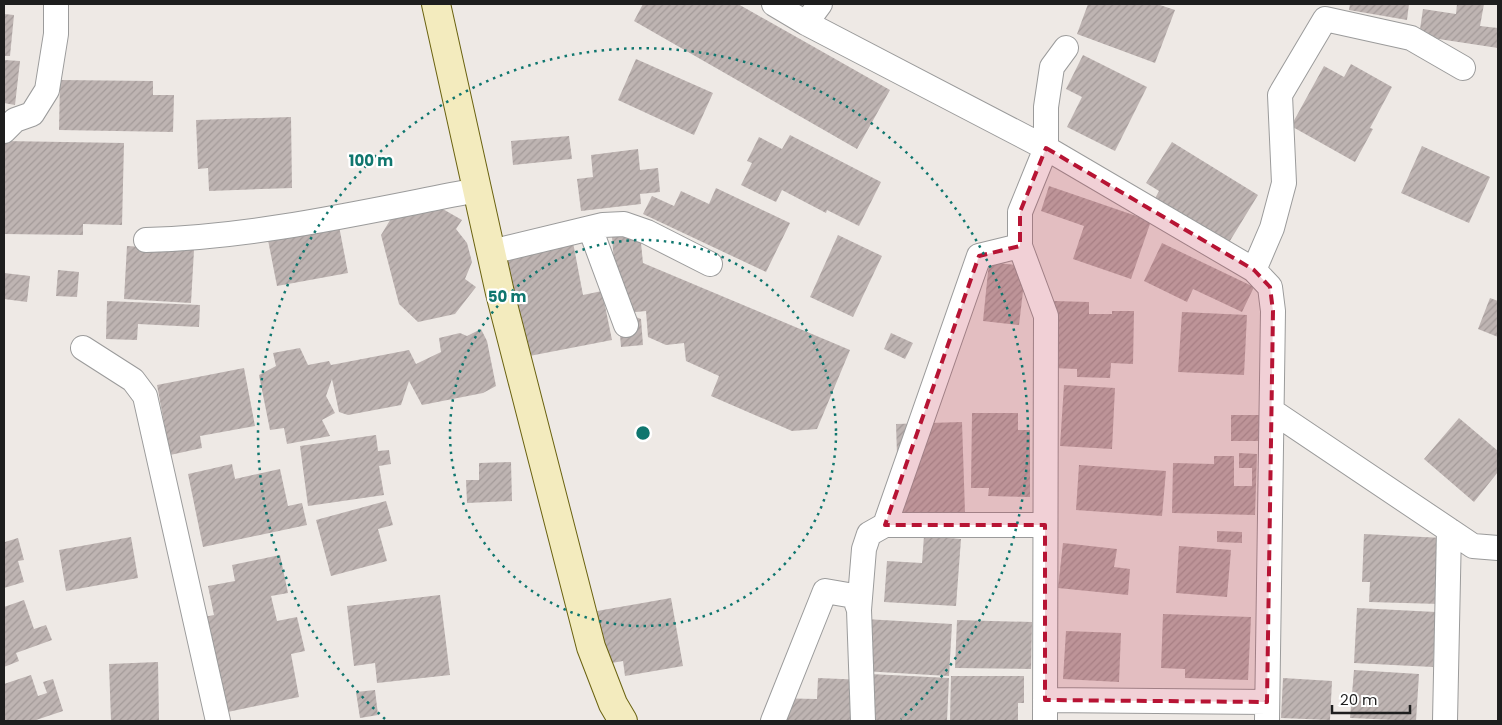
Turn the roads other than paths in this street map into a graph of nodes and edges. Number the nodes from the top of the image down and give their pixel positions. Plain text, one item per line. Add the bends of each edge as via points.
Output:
1 (56, 4) edge
2 (436, 4) edge
3 (774, 4) edge
4 (820, 4) edge
5 (806, 23) junction
6 (1066, 48) dead end
7 (1463, 68) dead end
8 (4, 131) edge
9 (1046, 148) junction
10 (477, 190) junction
11 (590, 228) junction
12 (146, 240) dead end
13 (1020, 246) junction
14 (491, 252) junction
15 (710, 264) dead end
16 (1254, 270) junction
17 (626, 325) dead end
18 (83, 348) dead end
19 (1272, 411) junction
20 (885, 525) junction
21 (1045, 525) junction
22 (1450, 530) junction
23 (1498, 548) edge
24 (859, 610) junction
25 (1045, 710) edge
26 (1267, 712) edge
27 (218, 721) edge
28 (623, 721) edge
29 (774, 721) edge
30 (863, 721) edge
31 (1445, 721) edge

1 - 8 street via 56,34 47,90 32,114 15,120
2 - 10 street
3 - 5 street
4 - 5 street
5 - 9 street
6 - 9 street via 1052,67 1046,108
7 - 16 street via 1411,38 1325,19 1280,95 1284,183 1272,228
9 - 13 street via 1020,212
9 - 16 street
10 - 12 street via 258,232
10 - 14 street
11 - 14 street
11 - 15 street via 624,224
11 - 17 street
13 - 20 street via 979,256
13 - 21 street via 1046,316
14 - 28 street via 591,647
16 - 19 street via 1270,287 1273,312
18 - 27 street via 133,380 145,396
19 - 22 street
19 - 26 street
20 - 21 street
20 - 24 street via 869,534 864,549
21 - 25 street
22 - 23 street via 1473,546
22 - 31 street
24 - 29 street via 854,596 825,590
24 - 30 street
25 - 26 street

